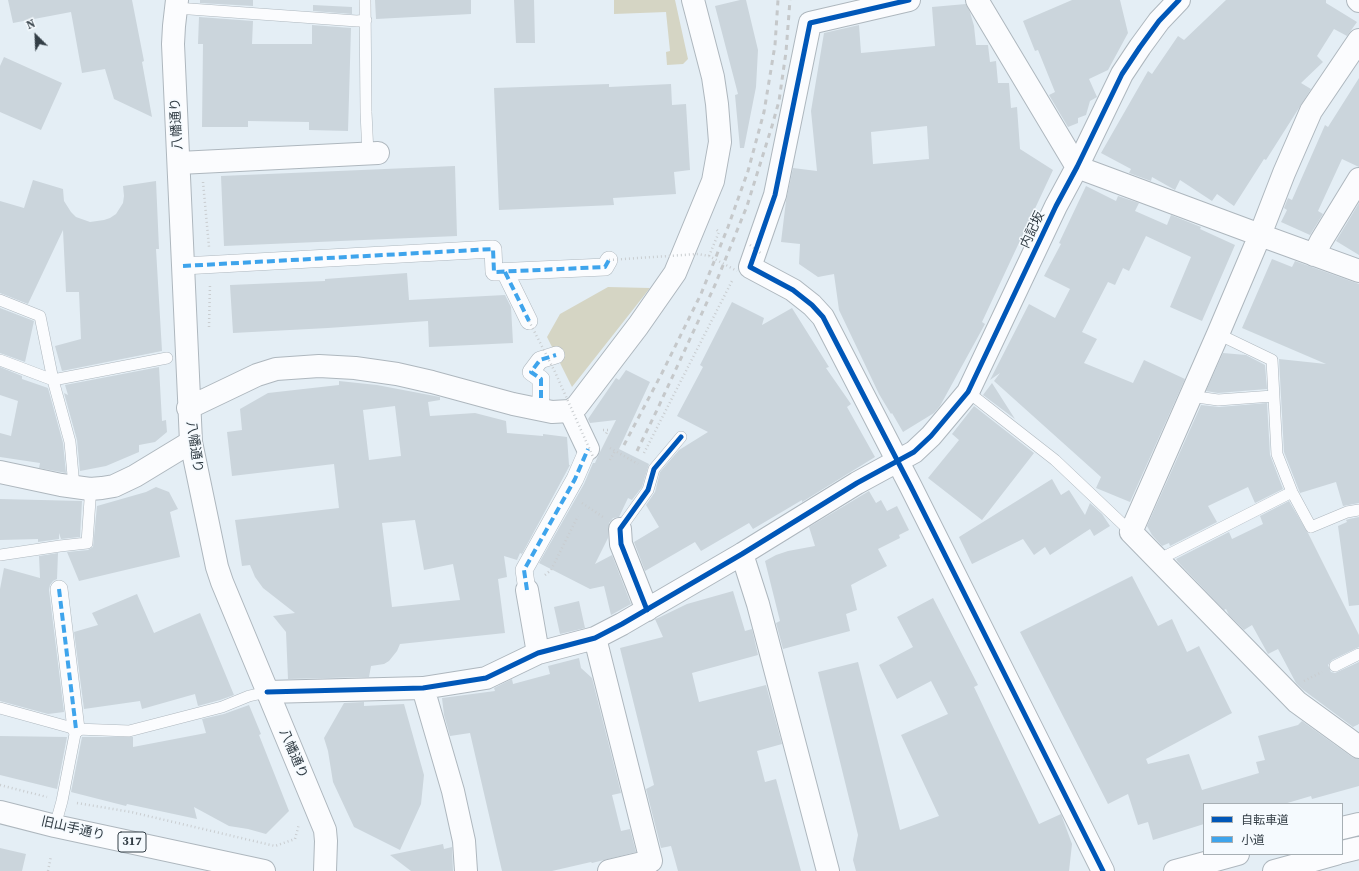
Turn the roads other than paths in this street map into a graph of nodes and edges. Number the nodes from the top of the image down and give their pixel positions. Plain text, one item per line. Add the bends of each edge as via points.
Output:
1 (366, 0) edge
2 (693, 0) edge
3 (909, 0) edge
4 (977, 0) edge
5 (1179, 0) edge
6 (176, 4) edge
7 (366, 20) junction
8 (1359, 40) edge
9 (373, 153) joint
10 (179, 163) junction
11 (1077, 167) junction
12 (1359, 179) edge
13 (1260, 235) junction
14 (1314, 255) junction
15 (609, 260) road end
16 (183, 266) junction
17 (1359, 271) edge
18 (505, 272) junction
19 (0, 300) edge
20 (530, 321) road end
21 (1218, 334) junction
22 (556, 355) dead end
23 (167, 358) dead end
24 (0, 360) edge
25 (53, 380) junction
26 (968, 392) junction
27 (1190, 396) junction
28 (1273, 396) junction
29 (541, 398) dead end
30 (188, 408) junction
31 (570, 411) junction
32 (681, 437) dead end
33 (191, 442) junction
34 (591, 454) joint
35 (897, 461) junction
36 (0, 472) edge
37 (82, 488) junction
38 (1292, 492) junction
39 (1359, 510) edge
40 (620, 529) joint
41 (1131, 532) junction
42 (742, 554) junction
43 (0, 555) edge
44 (1158, 560) junction
45 (59, 589) dead end
46 (527, 590) joint
47 (646, 610) junction
48 (595, 638) junction
49 (538, 653) junction
50 (1359, 654) edge
51 (1335, 666) road end
52 (424, 688) junction
53 (267, 692) junction
54 (0, 708) edge
55 (76, 729) junction
56 (1359, 747) edge
57 (0, 812) edge
58 (1359, 824) edge
59 (55, 826) junction
60 (1343, 828) edge
61 (1359, 848) edge
62 (1343, 852) edge
63 (1234, 855) edge
64 (1332, 855) edge
65 (1279, 870) edge
66 (264, 871) edge
67 (325, 871) edge
68 (466, 871) edge
69 (609, 871) edge
70 (828, 871) edge
71 (1103, 871) edge
72 (1175, 871) edge

1 - 7 lane
2 - 31 street via 713,77 717,104 720,142 713,181 675,273 595,383
3 - 35 street via 810,23 776,195 750,267 793,290 823,317
4 - 11 street
5 - 11 street, 内記坂 via 1154,28 1122,74
6 - 7 lane
6 - 10 street, 八幡通り via 173,44
7 - 9 lane via 366,112
8 - 13 street via 1311,111
9 - 10 street
10 - 16 street, 八幡通り
11 - 13 street
11 - 26 street, 内記坂
12 - 14 street
13 - 14 street
13 - 21 street
14 - 17 street
15 - 18 street via 605,267
16 - 18 street via 493,249 494,272
16 - 30 street, 八幡通り
18 - 20 street
19 - 25 lane via 40,316
21 - 27 street
21 - 28 lane via 1272,360
22 - 29 street via 540,360 531,372 541,379
23 - 25 lane
24 - 25 lane
25 - 37 lane
26 - 35 street, 内記坂 via 931,436 914,452
26 - 41 lane via 1055,460
27 - 28 lane via 1218,400
27 - 41 street
28 - 38 lane via 1277,454
30 - 31 street via 270,371 334,366 411,377 552,412
30 - 33 street, 八幡通り
31 - 34 street
32 - 40 lane via 654,469 648,490
33 - 37 street via 114,486
33 - 53 street, 八幡通り via 217,567
34 - 46 street via 524,570
35 - 42 street, 内記坂
35 - 71 street
36 - 37 street
37 - 43 lane via 90,500 87,543
38 - 39 lane via 1311,526
38 - 44 lane
40 - 47 street via 621,544
41 - 44 street
42 - 47 street, 内記坂
42 - 70 street via 760,612
44 - 56 street via 1297,702
45 - 55 street
46 - 49 street
47 - 48 street, 内記坂
48 - 49 street, 内記坂
48 - 69 street via 651,861
49 - 52 street, 内記坂 via 486,678
50 - 51 lane
52 - 53 street, 内記坂
52 - 68 street via 454,791 464,841
53 - 55 lane via 222,707 129,731
53 - 67 street, 八幡通り via 325,830
54 - 55 lane
55 - 59 lane
57 - 59 street, 旧山手通り / 317
58 - 60 street
59 - 66 street, 旧山手通り / 317
61 - 62 street
63 - 72 street
64 - 65 street

